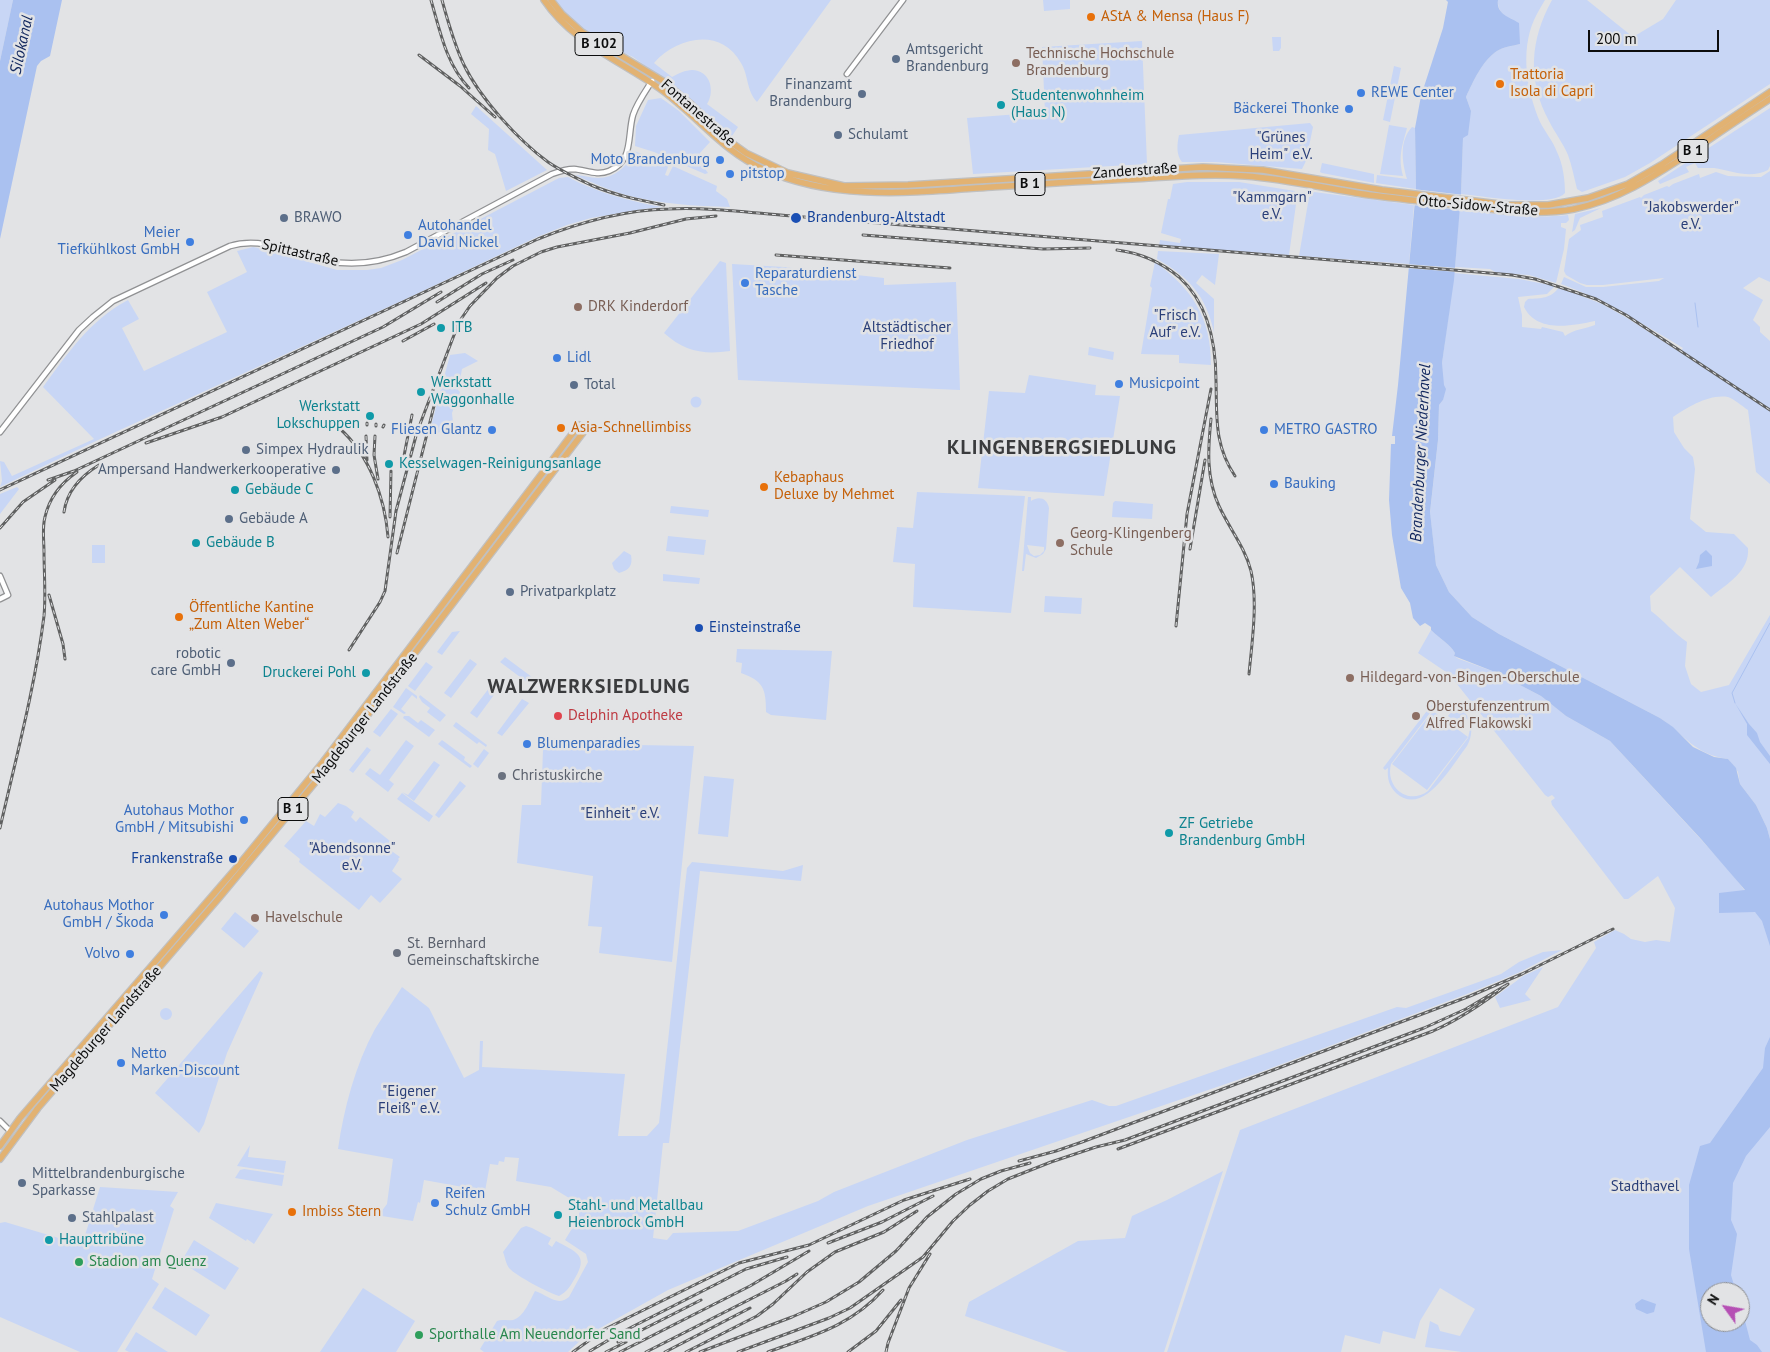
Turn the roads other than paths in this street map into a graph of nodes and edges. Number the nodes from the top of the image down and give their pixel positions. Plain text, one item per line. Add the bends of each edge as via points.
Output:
1 (544, 0) edge
2 (551, 0) edge
3 (903, 0) edge
4 (847, 74) dead end
5 (655, 76) junction
6 (651, 83) junction
7 (1770, 92) edge
8 (1770, 99) edge
9 (1172, 168) junction
10 (779, 176) joint
11 (1170, 176) junction
12 (1307, 177) junction
13 (806, 178) joint
14 (962, 182) junction
15 (1306, 184) junction
16 (908, 185) joint
17 (963, 189) junction
18 (1406, 196) junction
19 (1468, 203) junction
20 (0, 432) edge
21 (0, 576) edge
22 (0, 599) edge
23 (0, 1121) edge
24 (10, 1131) junction
25 (16, 1137) junction
26 (0, 1146) edge
27 (0, 1159) edge

1 - 6 main road, Fontanestraße / B 102 via 578,37
2 - 5 main road, Fontanestraße / B 102 via 587,37
3 - 4 street
5 - 6 street, Spittastraße
5 - 13 main road, Fontanestraße / B 102 via 735,145 764,163
6 - 10 main road, Fontanestraße / B 1 via 741,158
6 - 20 street, Spittastraße via 633,117 627,153 621,163 609,171 567,170 552,174 406,252 382,260 336,262 271,245 240,243 113,302 79,330
7 - 19 main road, Otto-Sidow-Straße / B 1 via 1661,165 1615,190 1573,202 1548,205
8 - 19 main road, Otto-Sidow-Straße / B 1 via 1655,176 1612,197 1573,209 1551,211 1507,211
9 - 11 main road
9 - 12 main road, Zanderstraße / B 1 via 1263,170
9 - 14 main road, Zanderstraße / B 1
10 - 17 main road, Zanderstraße / B 1 via 813,186 843,190
11 - 15 main road, Zanderstraße / B 1 via 1242,176
11 - 17 main road, Zanderstraße / B 1
12 - 15 main road
12 - 18 main road, Otto-Sidow-Straße / B 1
13 - 16 main road, Zanderstraße / B 102 via 844,186
14 - 16 main road, Zanderstraße / B 1
14 - 17 main road
15 - 18 main road, Otto-Sidow-Straße / B 1 via 1369,195
18 - 19 main road, Otto-Sidow-Straße / B 1
21 - 22 street via 8,595
23 - 24 street
24 - 25 main road
24 - 25 main road, Magdeburger Landstraße / B 1 via 323,762 579,425 585,430 328,766
24 - 26 main road, Magdeburger Landstraße / B 1
25 - 27 main road, Magdeburger Landstraße / B 1

